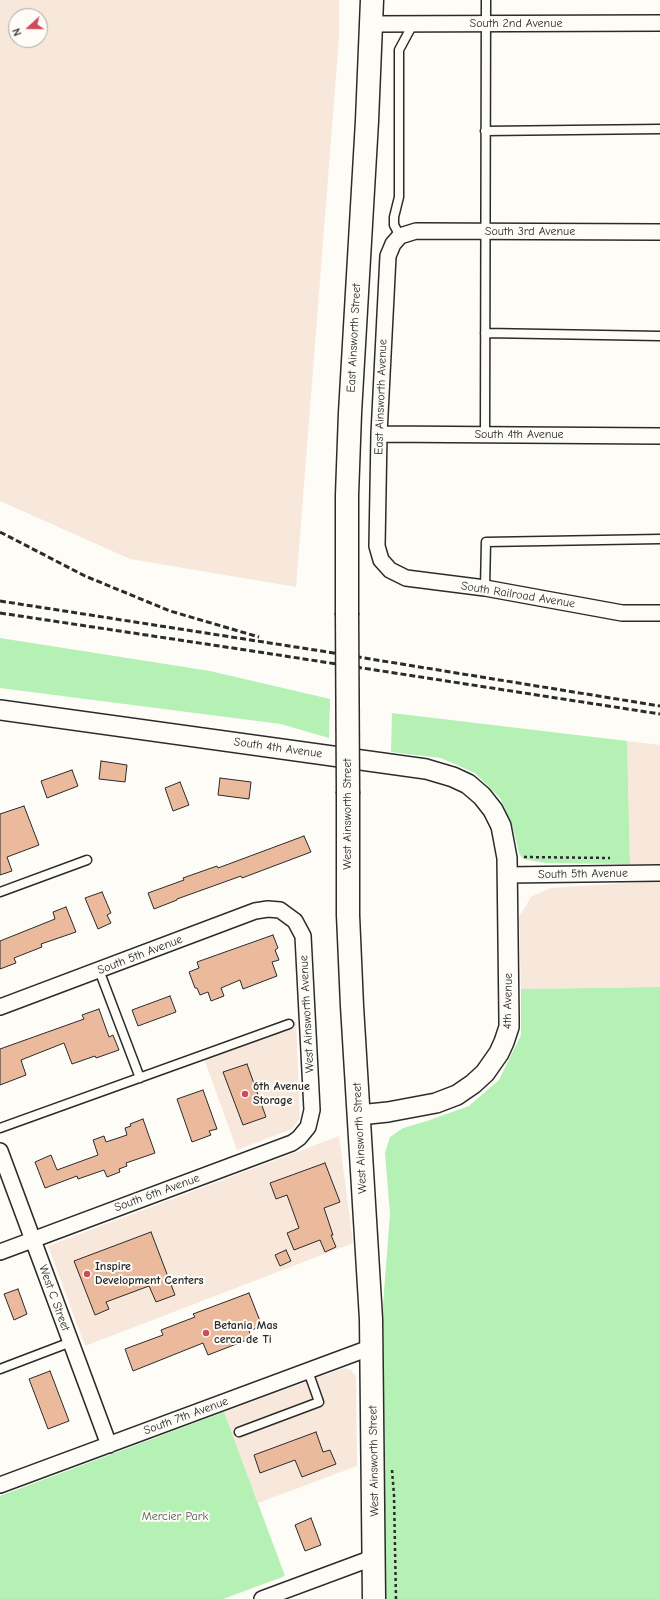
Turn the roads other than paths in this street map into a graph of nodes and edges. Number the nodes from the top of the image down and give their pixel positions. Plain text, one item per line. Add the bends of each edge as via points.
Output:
1 (372, 0) edge
2 (486, 0) edge
3 (660, 23) edge
4 (371, 24) junction
5 (413, 24) junction
6 (486, 24) junction
7 (660, 129) edge
8 (485, 131) junction
9 (484, 232) junction
10 (660, 232) edge
11 (400, 236) junction
12 (485, 333) junction
13 (660, 336) edge
14 (379, 434) junction
15 (485, 435) junction
16 (660, 436) edge
17 (660, 539) edge
18 (381, 560) joint
19 (485, 588) junction
20 (660, 613) edge
21 (347, 676) joint
22 (0, 710) edge
23 (87, 860) dead end
24 (513, 863) junction
25 (660, 873) edge
26 (0, 892) edge
27 (280, 910) joint
28 (99, 970) junction
29 (0, 1007) edge
30 (289, 1024) dead end
31 (140, 1078) junction
32 (359, 1115) junction
33 (308, 1127) joint
34 (0, 1128) edge
35 (0, 1151) edge
36 (33, 1239) junction
37 (0, 1252) edge
38 (71, 1342) junction
39 (372, 1347) junction
40 (0, 1369) edge
41 (308, 1371) junction
42 (239, 1432) dead end
43 (109, 1445) junction
44 (0, 1485) edge
45 (375, 1557) junction
46 (262, 1599) edge
47 (374, 1599) edge

1 - 4 main road, East Ainsworth Street
2 - 6 lane
3 - 6 street, South 2nd Avenue
4 - 5 street, South 2nd Avenue
4 - 21 main road, East Ainsworth Street, bridge via 350,413 347,495
5 - 6 street, South 2nd Avenue
5 - 11 lane via 400,50 399,197 394,225
6 - 8 lane
7 - 8 lane
8 - 9 lane
9 - 10 street, South 3rd Avenue
9 - 11 street, South 3rd Avenue via 416,231
9 - 12 lane
11 - 14 street, East Ainsworth Avenue via 388,256
12 - 13 lane
12 - 15 lane
14 - 15 street, South 4th Avenue
14 - 18 street, East Ainsworth Avenue via 377,546
15 - 16 street, South 4th Avenue
17 - 19 lane via 486,542
18 - 19 street, South Railroad Avenue via 390,570 406,578
19 - 20 street, South Railroad Avenue via 622,613
21 - 32 main road, West Ainsworth Street, bridge via 348,914
22 - 24 street, South 4th Avenue via 441,773 468,784 482,796 501,826
23 - 26 lane
24 - 25 street, South 5th Avenue
24 - 32 street, 4th Avenue via 509,1019 507,1034 499,1053 485,1073 473,1084 449,1098 436,1103
27 - 28 street, South 5th Avenue via 255,911
27 - 33 street, West Ainsworth Avenue via 295,921 303,936 312,1110
28 - 29 street, South 5th Avenue
28 - 31 lane
30 - 31 lane
31 - 34 lane
32 - 39 main road, West Ainsworth Street
33 - 36 street, South 6th Avenue via 292,1143
35 - 36 street, West C Street
36 - 37 street, South 6th Avenue
36 - 38 street, West C Street
38 - 40 lane
38 - 43 street, West C Street
39 - 41 street, South 7th Avenue
39 - 45 main road, West Ainsworth Street
41 - 42 lane via 319,1402
41 - 43 street, South 7th Avenue
43 - 44 street, South 7th Avenue
45 - 46 street
45 - 47 main road, West Ainsworth Street

